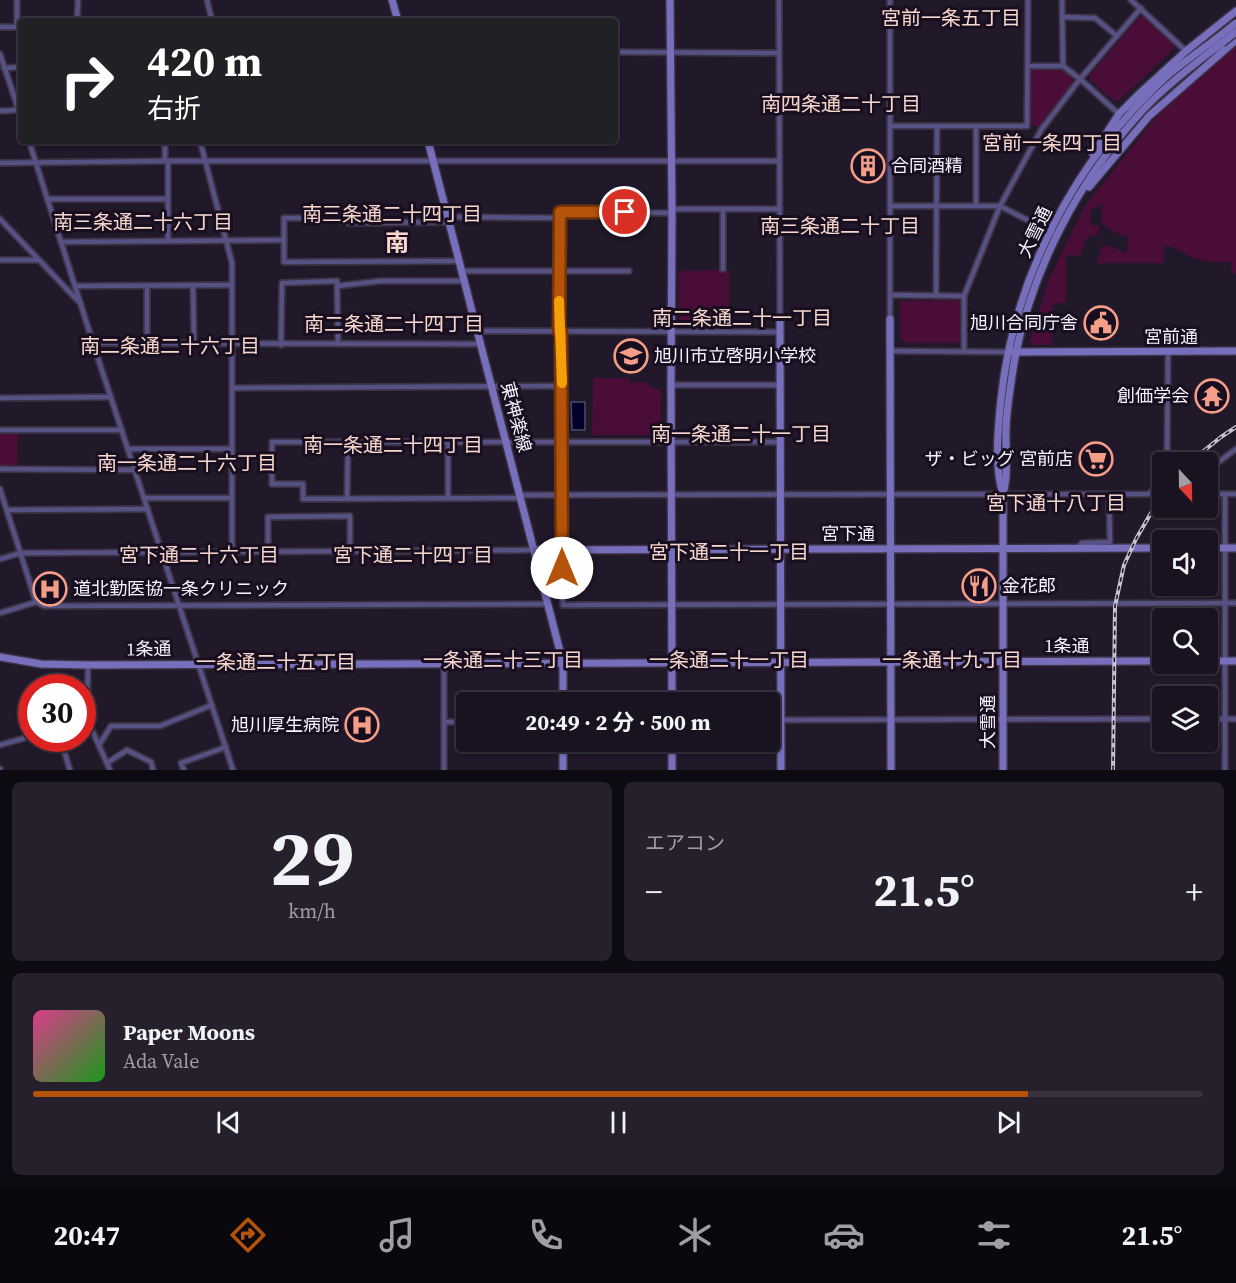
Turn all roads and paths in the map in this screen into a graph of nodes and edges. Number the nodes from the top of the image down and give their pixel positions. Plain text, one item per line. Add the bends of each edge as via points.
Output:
1 (17, 0) edge
2 (78, 0) edge
3 (207, 0) edge
4 (392, 0) edge
5 (670, 0) edge
6 (779, 0) edge
7 (890, 0) edge
8 (1028, 0) edge
9 (1062, 0) edge
10 (1131, 0) edge
11 (1141, 8) junction
12 (1236, 11) edge
13 (18, 18) edge
14 (77, 18) edge
15 (211, 18) edge
16 (397, 18) edge
17 (1063, 18) junction
18 (1236, 23) edge
19 (0, 27) edge
20 (18, 27) edge
21 (1213, 29) junction
22 (1236, 32) edge
23 (1117, 36) junction
24 (1236, 40) edge
25 (1222, 42) junction
26 (1186, 51) junction
27 (618, 52) edge
28 (670, 52) junction
29 (779, 53) junction
30 (0, 54) edge
31 (2, 65) edge
32 (1028, 66) junction
33 (1063, 66) junction
34 (18, 67) edge
35 (1080, 79) junction
36 (12, 92) junction
37 (18, 92) edge
38 (18, 107) edge
39 (18, 110) edge
40 (0, 111) edge
41 (1119, 114) junction
42 (890, 126) junction
43 (937, 126) junction
44 (976, 126) junction
45 (1028, 126) junction
46 (1041, 130) junction
47 (30, 144) edge
48 (165, 144) edge
49 (201, 144) edge
50 (430, 144) edge
51 (167, 161) junction
52 (672, 161) junction
53 (779, 161) junction
54 (36, 162) junction
55 (206, 162) junction
56 (434, 162) junction
57 (0, 163) edge
58 (48, 199) junction
59 (168, 200) junction
60 (890, 206) junction
61 (936, 206) junction
62 (976, 206) junction
63 (1000, 206) junction
64 (1064, 206) junction
65 (723, 209) junction
66 (780, 209) junction
67 (672, 211) junction
68 (560, 218) junction
69 (0, 220) edge
70 (449, 220) junction
71 (1056, 232) junction
72 (284, 240) junction
73 (168, 241) junction
74 (226, 241) junction
75 (61, 242) junction
76 (0, 260) edge
77 (37, 260) junction
78 (460, 261) junction
79 (723, 269) dead end
80 (462, 271) junction
81 (559, 271) junction
82 (629, 271) dead end
83 (465, 281) junction
84 (194, 285) junction
85 (232, 285) junction
86 (76, 286) junction
87 (147, 286) junction
88 (337, 286) junction
89 (890, 295) junction
90 (936, 296) junction
91 (964, 296) junction
92 (82, 304) junction
93 (780, 319) joint
94 (890, 319) joint
95 (672, 330) junction
96 (478, 331) junction
97 (560, 331) junction
98 (780, 332) junction
99 (93, 343) junction
100 (147, 344) junction
101 (194, 344) junction
102 (232, 344) junction
103 (338, 344) junction
104 (481, 344) junction
105 (281, 345) junction
106 (890, 351) junction
107 (964, 351) junction
108 (1236, 351) edge
109 (1008, 352) junction
110 (1017, 352) junction
111 (1168, 352) junction
112 (671, 385) junction
113 (780, 385) junction
114 (562, 386) junction
115 (493, 387) junction
116 (232, 388) junction
117 (111, 397) junction
118 (0, 398) edge
119 (0, 430) edge
120 (122, 430) junction
121 (448, 441) junction
122 (507, 441) junction
123 (348, 442) junction
124 (671, 442) junction
125 (780, 442) junction
126 (562, 443) junction
127 (128, 449) junction
128 (232, 449) junction
129 (1236, 449) edge
130 (1167, 452) edge
131 (1218, 462) edge
132 (0, 470) edge
133 (135, 470) junction
134 (0, 489) edge
135 (1152, 491) edge
136 (780, 494) junction
137 (890, 494) junction
138 (1003, 494) junction
139 (1109, 494) junction
140 (1218, 494) edge
141 (1225, 494) junction
142 (1236, 494) edge
143 (563, 495) junction
144 (671, 495) junction
145 (521, 497) junction
146 (144, 498) junction
147 (232, 498) junction
148 (448, 498) junction
149 (347, 499) junction
150 (148, 509) junction
151 (8, 511) junction
152 (0, 515) edge
153 (1152, 548) edge
154 (1218, 548) edge
155 (1225, 548) junction
156 (1236, 548) edge
157 (671, 549) junction
158 (781, 549) junction
159 (890, 549) junction
160 (1003, 549) junction
161 (1077, 549) junction
162 (534, 550) junction
163 (562, 550) junction
164 (268, 551) junction
165 (350, 551) junction
166 (162, 552) junction
167 (232, 552) junction
168 (21, 553) junction
169 (0, 559) edge
170 (36, 602) junction
171 (1225, 603) junction
172 (1236, 603) edge
173 (548, 604) junction
174 (890, 604) junction
175 (672, 605) junction
176 (781, 605) junction
177 (1002, 605) junction
178 (180, 606) junction
179 (0, 614) edge
180 (0, 657) edge
181 (1002, 661) junction
182 (1152, 661) edge
183 (1218, 661) edge
184 (1225, 661) junction
185 (1236, 661) edge
186 (672, 662) junction
187 (781, 662) junction
188 (890, 662) junction
189 (444, 663) junction
190 (563, 663) junction
191 (199, 664) junction
192 (88, 665) junction
193 (563, 692) edge
194 (672, 692) edge
195 (212, 705) junction
196 (891, 719) junction
197 (1218, 719) edge
198 (1225, 719) junction
199 (1236, 719) edge
200 (781, 720) junction
201 (1003, 720) junction
202 (1152, 720) edge
203 (444, 722) junction
204 (456, 722) edge
205 (18, 740) edge
206 (99, 744) junction
207 (0, 746) edge
208 (226, 747) junction
209 (64, 752) edge
210 (563, 752) edge
211 (672, 752) edge
212 (107, 763) junction
213 (70, 770) edge
214 (110, 770) edge
215 (153, 770) edge
216 (184, 770) edge
217 (233, 770) edge
218 (444, 770) edge
219 (563, 770) edge
220 (672, 770) edge
221 (782, 770) edge
222 (891, 770) edge
223 (1003, 770) edge
224 (1225, 770) edge

1 - 13 street
2 - 14 street
3 - 15 street
4 - 16 street
5 - 28 street
6 - 29 street
7 - 42 street
8 - 32 street
9 - 17 street
10 - 11 street
11 - 23 street
11 - 26 street
12 - 21 street
17 - 23 street via 1095,18
17 - 33 street
18 - 25 street, bridge
19 - 20 street
21 - 25 street via 1222,30 1229,38
21 - 26 street
22 - 25 street, bridge
23 - 35 street
24 - 25 street
25 - 64 street, 大雪通 via 1167,77 1141,102 1100,152
25 - 71 street, 大雪通 via 1143,110 1090,177
26 - 41 street
27 - 28 street
28 - 29 street
28 - 52 street
29 - 53 street
30 - 31 street
31 - 34 street
31 - 36 street
32 - 33 street
32 - 45 street
33 - 35 street
35 - 41 street
35 - 46 street
36 - 37 street
36 - 38 street
39 - 40 street
41 - 64 street
42 - 43 street
42 - 60 street
43 - 44 street
43 - 61 street
44 - 45 street
44 - 62 street
45 - 46 street
46 - 63 street
47 - 54 street
48 - 51 street
49 - 55 street
50 - 56 street, 東神楽線
51 - 54 street
51 - 55 street
51 - 59 street
52 - 53 street
52 - 56 street
52 - 67 street
53 - 66 street
54 - 57 street
54 - 58 street
55 - 56 street
55 - 74 street
56 - 70 street, 東神楽線
58 - 59 street
58 - 75 street
59 - 73 street
60 - 61 street
60 - 89 street
61 - 62 street
61 - 90 street
62 - 63 street
63 - 71 street
63 - 91 street
64 - 71 street, 大雪通
65 - 66 street
65 - 67 street
65 - 79 street
66 - 93 street
67 - 68 street via 560,212
67 - 95 street
68 - 70 street
68 - 81 street
69 - 77 street
70 - 72 street via 349,223 332,218 284,218
70 - 78 street, 東神楽線
71 - 109 street, 大雪通 via 1020,304
71 - 110 street, 大雪通
72 - 74 street
72 - 78 street via 284,262
73 - 74 street
73 - 75 street
74 - 85 street
75 - 86 street
76 - 77 street
77 - 92 street
78 - 80 street, 東神楽線
80 - 81 street
80 - 83 street, 東神楽線
81 - 82 street
81 - 97 street
83 - 88 street
83 - 96 street, 東神楽線
84 - 85 street
84 - 87 street
84 - 101 street
85 - 102 street
86 - 87 street
86 - 92 street
87 - 100 street
88 - 103 street
88 - 105 street via 337,281 282,283
89 - 90 street
89 - 94 street
90 - 91 street
91 - 107 street
92 - 99 street
93 - 98 street
94 - 106 street
95 - 97 street
95 - 98 street
95 - 112 street
96 - 97 street
96 - 104 street, 東神楽線
97 - 114 street
98 - 113 street
99 - 100 street
99 - 117 street
100 - 101 street
101 - 102 street
102 - 105 street
102 - 116 street
103 - 104 street
103 - 105 street
104 - 115 street, 東神楽線
106 - 107 street, 宮前通
106 - 137 street
107 - 109 street, 宮前通
108 - 111 street, 宮前通
109 - 110 street, 宮前通
109 - 138 street, 大雪通 via 999,423 998,482
110 - 111 street, 宮前通
110 - 138 street, 大雪通 via 1006,425
111 - 130 street
112 - 113 street
112 - 124 street
113 - 125 street
114 - 115 street
114 - 126 street
115 - 116 street
115 - 122 street, 東神楽線
116 - 128 street
117 - 118 street
117 - 120 street
119 - 120 street
120 - 127 street
121 - 122 street
121 - 123 street
121 - 148 street
122 - 126 street
122 - 145 street, 東神楽線
123 - 149 street
123 - 149 street via 272,442 273,484 303,484 303,499
124 - 125 street
124 - 126 street
124 - 144 street
125 - 136 street
126 - 143 street
127 - 128 street
127 - 133 street
128 - 147 street
129 - 131 street
132 - 133 street
133 - 146 street
134 - 151 street
135 - 139 street via 1149,494
136 - 137 street
136 - 144 street
136 - 158 street
137 - 138 street
137 - 159 street
138 - 139 street
138 - 160 street, 大雪通
139 - 161 street via 1110,542 1082,543
140 - 141 street
141 - 142 street
141 - 155 street
143 - 144 street
143 - 145 street
143 - 163 street
144 - 157 street
145 - 148 street
145 - 162 street, 東神楽線
146 - 147 street
146 - 150 street
147 - 167 street
148 - 149 street
150 - 151 street
150 - 166 street
151 - 152 street
151 - 168 street
153 - 161 street, 宮下通
154 - 155 street
155 - 156 street
155 - 171 street
157 - 158 street, 宮下通
157 - 163 street, 宮下通
157 - 175 street
158 - 159 street, 宮下通
158 - 176 street
159 - 160 street, 宮下通
159 - 174 street
160 - 161 street, 宮下通
160 - 177 street, 大雪通
162 - 163 street, 宮下通
162 - 165 street
162 - 173 street, 東神楽線
163 - 175 street via 563,605
164 - 165 street
164 - 165 street via 268,517 350,516
164 - 167 street
166 - 167 street
166 - 168 street
166 - 178 street
168 - 169 street
168 - 170 street
170 - 178 street via 44,606
170 - 179 street
171 - 172 street
171 - 177 street
171 - 184 street
173 - 178 street
173 - 190 street, 東神楽線
174 - 176 street
174 - 177 street
174 - 188 street
175 - 176 street
175 - 186 street
176 - 187 street
177 - 181 street, 大雪通
178 - 191 street
180 - 192 street, 1条通 via 41,664
181 - 182 street, 1条通
181 - 188 street, 1条通
181 - 201 street, 大雪通
183 - 184 street
184 - 185 street
184 - 198 street
186 - 187 street, 1条通
186 - 190 street, 1条通
186 - 194 street
187 - 188 street, 1条通
187 - 200 street
188 - 196 street
189 - 190 street, 1条通
189 - 191 street, 1条通
189 - 203 street
190 - 193 street, 東神楽線
191 - 192 street, 1条通
191 - 195 street
192 - 206 street via 87,719
195 - 206 street via 160,726 111,726
195 - 208 street
196 - 200 street
196 - 201 street
196 - 222 street
197 - 198 street
198 - 199 street
198 - 224 street
200 - 221 street
201 - 202 street
201 - 223 street, 大雪通
203 - 204 street
203 - 218 street
205 - 207 street
206 - 212 street
208 - 216 street via 181,763
208 - 217 street
209 - 213 street
210 - 219 street
211 - 220 street
212 - 214 street
212 - 215 street via 127,750 151,762

